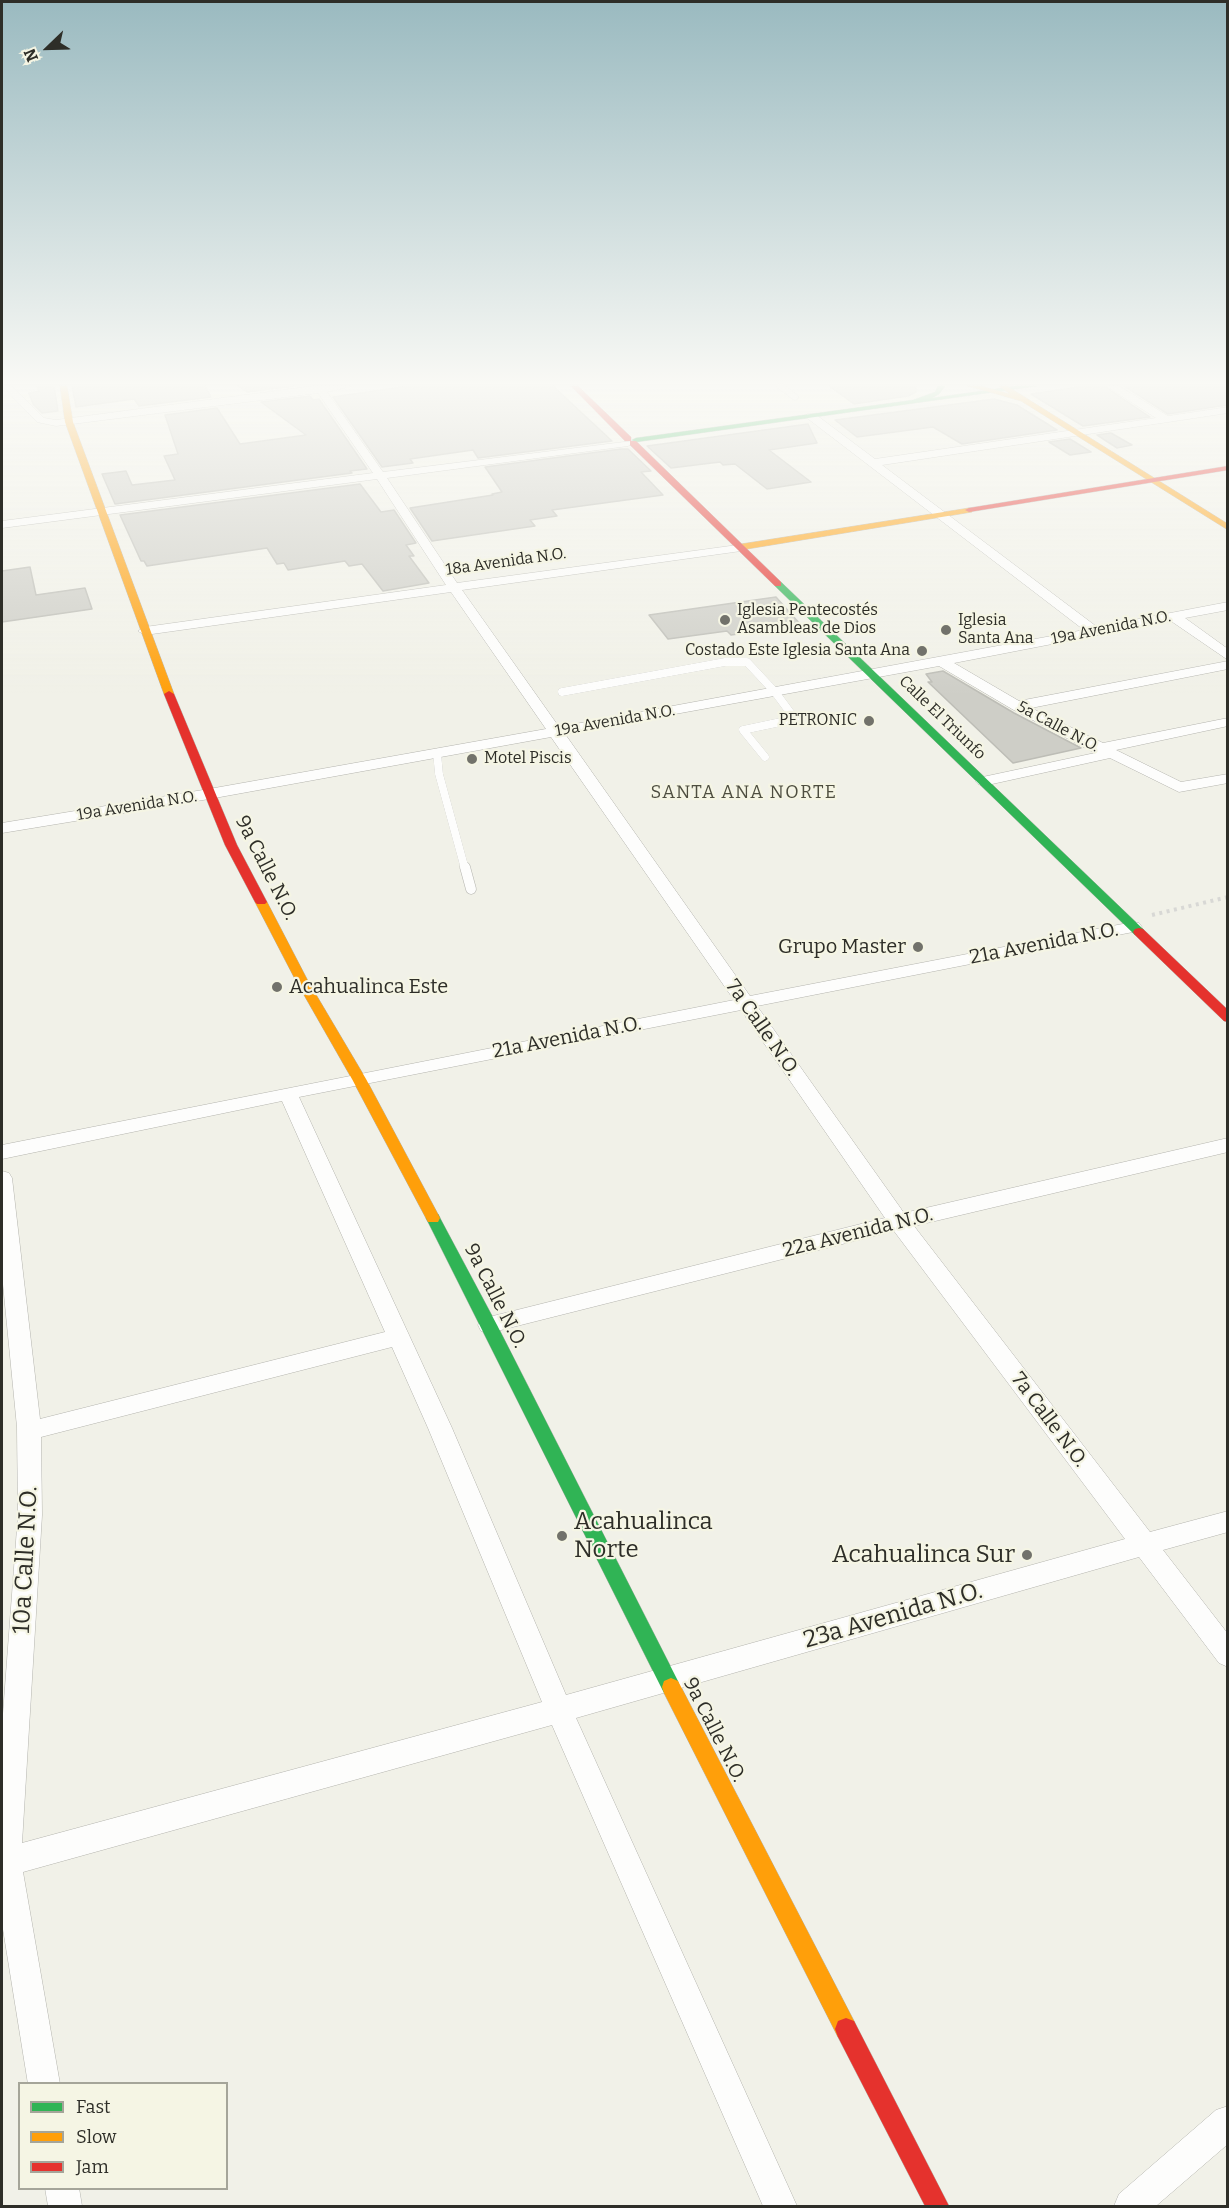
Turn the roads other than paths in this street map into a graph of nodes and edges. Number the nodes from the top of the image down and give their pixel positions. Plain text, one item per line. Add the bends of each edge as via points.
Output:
1 (93, 489) edge
2 (288, 489) edge
3 (389, 489) edge
4 (680, 489) edge
5 (906, 489) edge
6 (1102, 489) edge
7 (1165, 489) edge
8 (102, 513) junction
9 (939, 515) junction
10 (2, 525) edge
11 (1226, 526) edge
12 (741, 547) junction
13 (453, 586) junction
14 (1227, 606) edge
15 (1173, 616) junction
16 (145, 632) junction
17 (1094, 632) junction
18 (1227, 656) edge
19 (941, 661) junction
20 (1227, 665) edge
21 (872, 674) junction
22 (562, 692) dead end
23 (776, 692) junction
24 (1017, 706) junction
25 (1227, 722) edge
26 (556, 732) junction
27 (1104, 752) junction
28 (436, 753) junction
29 (765, 757) dead end
30 (1227, 778) edge
31 (983, 781) junction
32 (209, 794) junction
33 (2, 828) edge
34 (471, 889) dead end
35 (1130, 924) junction
36 (744, 1003) junction
37 (1227, 1018) edge
38 (359, 1079) junction
39 (288, 1094) junction
40 (1227, 1145) edge
41 (2, 1152) edge
42 (2, 1178) edge
43 (899, 1222) junction
44 (489, 1325) junction
45 (399, 1337) junction
46 (29, 1431) junction
47 (1227, 1521) edge
48 (1144, 1545) junction
49 (1227, 1655) edge
50 (667, 1680) junction
51 (558, 1710) junction
52 (4, 1862) edge
53 (44, 2082) edge
54 (1227, 2122) edge
55 (62, 2190) edge
56 (65, 2206) edge
57 (780, 2206) edge
58 (937, 2206) edge
59 (1131, 2206) edge

1 - 8 street, 9a Calle N.O.
2 - 8 street
3 - 13 street, 7a Calle N.O.
4 - 12 street, Calle El Triunfo
5 - 9 street
6 - 9 street, 18a Avenida N.O.
7 - 11 street
8 - 10 street
8 - 16 street, 9a Calle N.O.
9 - 12 street, 18a Avenida N.O.
9 - 17 street
12 - 13 street, 18a Avenida N.O.
12 - 21 street, Calle El Triunfo
13 - 16 street, 18a Avenida N.O.
13 - 26 street, 7a Calle N.O.
14 - 15 street, 19a Avenida N.O.
15 - 17 street, 19a Avenida N.O.
15 - 18 street
16 - 32 street, 9a Calle N.O.
17 - 19 street, 19a Avenida N.O.
19 - 21 street, 19a Avenida N.O.
19 - 24 street, 5a Calle N.O.
20 - 24 street
21 - 23 street, 19a Avenida N.O.
21 - 31 street, Calle El Triunfo
22 - 23 lane via 738,660 747,662
23 - 26 street, 19a Avenida N.O.
23 - 29 lane via 795,719 743,730
24 - 27 street, 5a Calle N.O.
25 - 27 street
26 - 28 street, 19a Avenida N.O.
26 - 36 street, 7a Calle N.O.
27 - 30 street, 5a Calle N.O. via 1179,787
27 - 31 street
28 - 32 street, 19a Avenida N.O.
28 - 34 lane
31 - 35 street, Calle El Triunfo
32 - 33 street, 19a Avenida N.O.
32 - 38 street, 9a Calle N.O. via 231,846 302,981
35 - 36 street, 21a Avenida N.O.
35 - 37 street, Calle El Triunfo
36 - 38 street, 21a Avenida N.O.
36 - 43 street, 7a Calle N.O.
38 - 39 street, 21a Avenida N.O.
38 - 44 street, 9a Calle N.O.
39 - 41 street, 21a Avenida N.O.
39 - 45 street
40 - 43 street, 22a Avenida N.O.
42 - 46 street, 10a Calle N.O.
43 - 44 street, 22a Avenida N.O.
43 - 48 street, 7a Calle N.O.
44 - 50 street, 9a Calle N.O.
45 - 46 street
45 - 51 street
46 - 52 street, 10a Calle N.O. via 30,1515
47 - 48 street, 23a Avenida N.O.
48 - 49 street, 7a Calle N.O.
48 - 50 street, 23a Avenida N.O.
50 - 51 street, 23a Avenida N.O.
50 - 58 street, 9a Calle N.O.
51 - 52 street, 23a Avenida N.O.
51 - 57 street
52 - 53 street, 10a Calle N.O.
54 - 59 street
55 - 56 street

